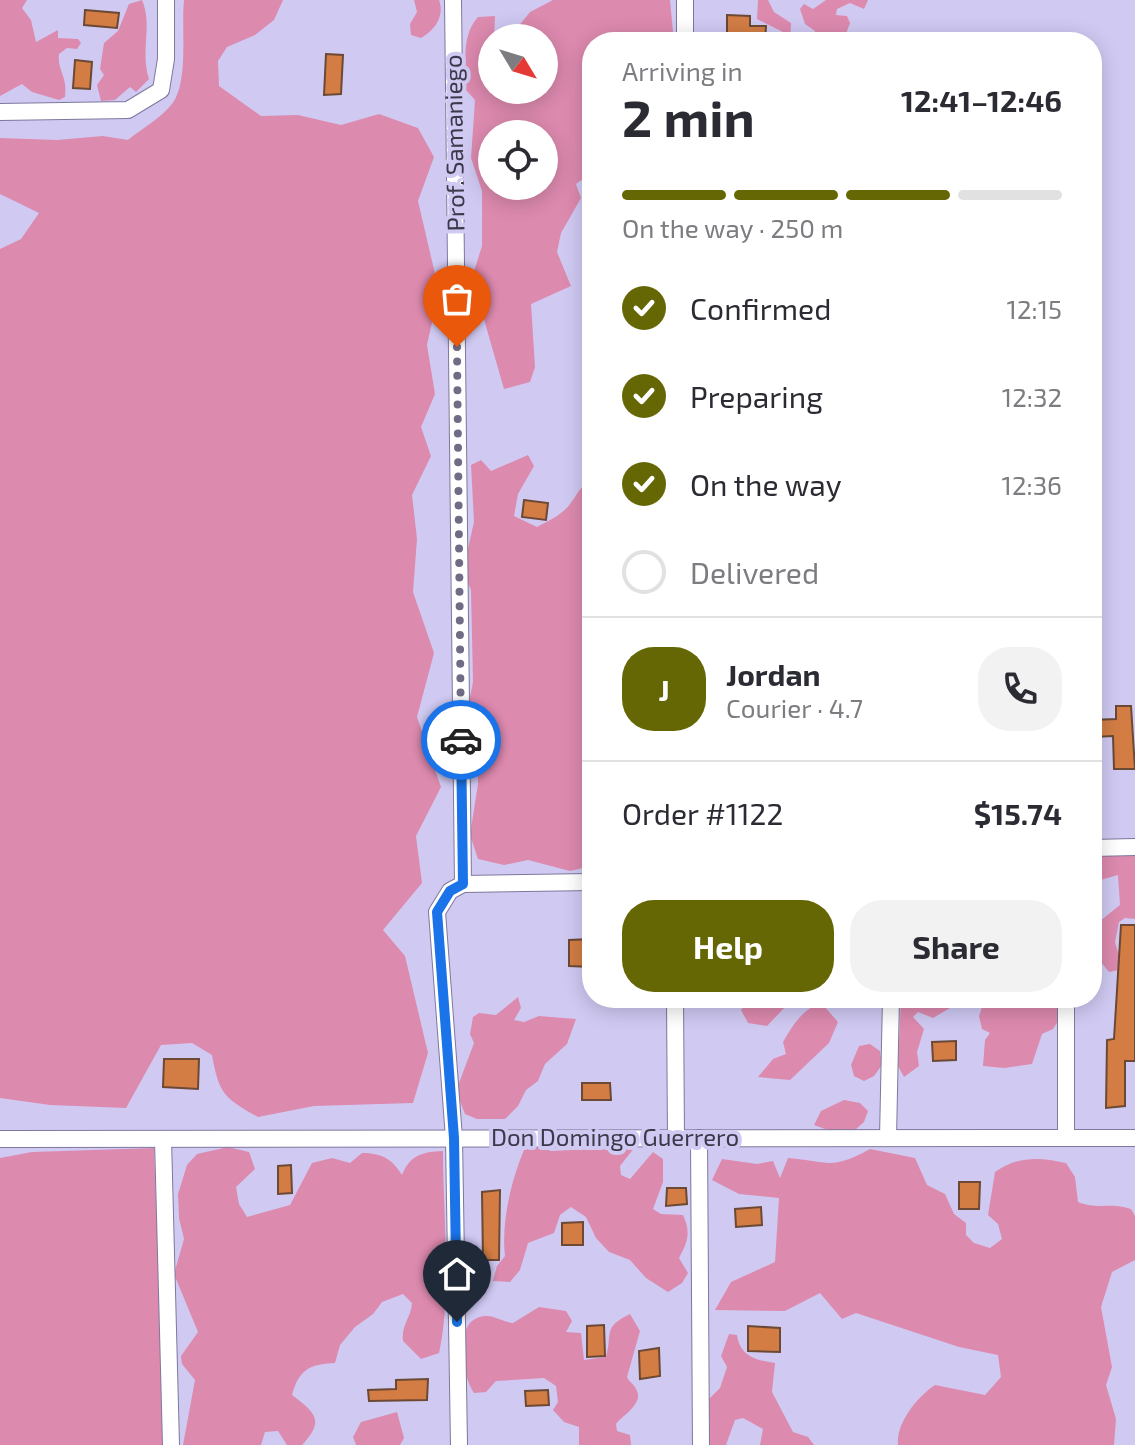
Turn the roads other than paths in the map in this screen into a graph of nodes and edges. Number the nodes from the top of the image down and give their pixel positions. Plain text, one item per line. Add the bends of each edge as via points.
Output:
1 (166, 0) edge
2 (453, 0) edge
3 (685, 0) edge
4 (685, 32) edge
5 (0, 112) edge
6 (1135, 847) edge
7 (1102, 848) edge
8 (582, 882) edge
9 (463, 884) junction
10 (675, 1008) edge
11 (891, 1008) edge
12 (1066, 1008) edge
13 (454, 1138) junction
14 (676, 1138) junction
15 (699, 1138) junction
16 (888, 1138) junction
17 (1066, 1138) junction
18 (1135, 1138) edge
19 (0, 1139) edge
20 (163, 1139) junction
21 (171, 1445) edge
22 (459, 1445) edge
23 (701, 1445) edge

1 - 5 street via 161,90 128,110
2 - 9 street, Prof. Samaniego
3 - 4 street
6 - 7 street
8 - 9 street
9 - 13 street via 450,891 437,912
10 - 14 street
11 - 16 street
12 - 17 street
13 - 14 street, Don Domingo Guerrero
13 - 20 street, Don Domingo Guerrero
13 - 22 street
14 - 15 street, Don Domingo Guerrero
15 - 16 street, Don Domingo Guerrero
15 - 23 street
16 - 17 street, Don Domingo Guerrero
17 - 18 street, Don Domingo Guerrero
19 - 20 street, Don Domingo Guerrero
20 - 21 street

